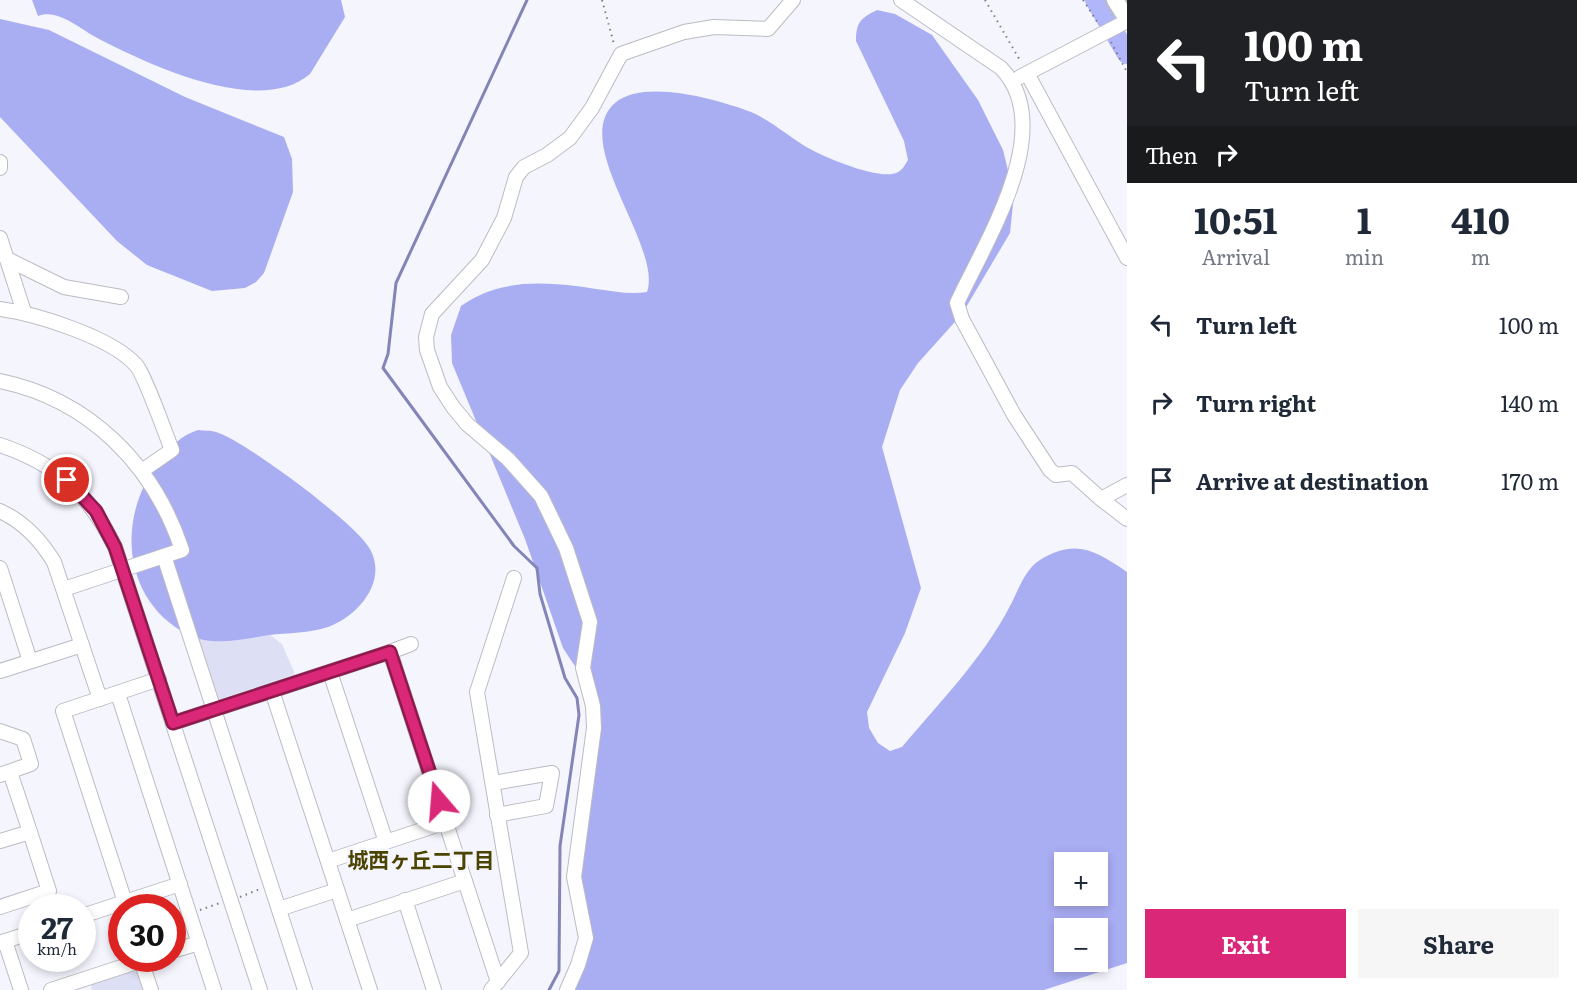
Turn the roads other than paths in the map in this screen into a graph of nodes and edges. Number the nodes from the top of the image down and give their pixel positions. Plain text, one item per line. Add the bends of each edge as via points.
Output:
1 (793, 0) edge
2 (901, 0) edge
3 (1115, 0) edge
4 (1127, 20) edge
5 (1028, 75) junction
6 (1013, 80) junction
7 (0, 162) edge
8 (0, 168) edge
9 (0, 238) edge
10 (1127, 258) edge
11 (7, 259) junction
12 (121, 297) dead end
13 (0, 309) edge
14 (24, 312) junction
15 (0, 381) edge
16 (0, 445) edge
17 (142, 470) junction
18 (1127, 485) edge
19 (1101, 499) junction
20 (0, 511) edge
21 (1127, 519) edge
22 (164, 556) junction
23 (0, 568) edge
24 (123, 570) junction
25 (514, 578) dead end
26 (64, 589) junction
27 (411, 644) dead end
28 (82, 645) junction
29 (390, 652) junction
30 (30, 661) junction
31 (0, 671) edge
32 (330, 672) junction
33 (159, 680) junction
34 (272, 691) junction
35 (118, 694) junction
36 (100, 699) junction
37 (214, 710) junction
38 (173, 723) junction
39 (0, 731) edge
40 (5, 773) edge
41 (493, 783) junction
42 (497, 815) junction
43 (446, 822) junction
44 (30, 832) junction
45 (0, 841) edge
46 (386, 842) junction
47 (328, 861) junction
48 (465, 881) junction
49 (180, 884) junction
50 (338, 890) junction
51 (122, 894) edge
52 (149, 894) edge
53 (405, 900) junction
54 (0, 907) edge
55 (279, 909) junction
56 (347, 920) junction
57 (18, 937) edge
58 (2, 942) edge
59 (199, 943) junction
60 (186, 947) edge
61 (116, 972) edge
62 (147, 972) edge
63 (84, 985) edge
64 (495, 986) edge
65 (21, 990) edge
66 (51, 990) edge
67 (151, 990) edge
68 (214, 990) edge
69 (260, 990) edge
70 (305, 990) edge
71 (370, 990) edge
72 (434, 990) edge
73 (567, 990) edge

1 - 73 street via 768,28 684,32 621,54 592,108 570,138 524,167 516,177 504,218 482,260 432,314 426,336 440,387 453,407 541,496 566,548 590,622 583,668 594,728 574,877 586,938
2 - 6 street
3 - 4 main road
4 - 5 street
5 - 6 street
5 - 10 street
6 - 19 street via 1022,119 1015,175 957,303 1014,415 1050,470 1056,475 1072,473
7 - 8 street
9 - 11 street
11 - 12 street via 64,287
11 - 14 street
13 - 14 street
14 - 17 street via 95,339 137,365 172,450
15 - 17 street via 51,397 83,414 112,436
16 - 24 street via 49,467 81,493 107,530
17 - 22 street via 159,494 182,550
18 - 19 street
19 - 21 street
20 - 26 street via 24,525 44,546
22 - 24 street
22 - 37 street
23 - 30 street
24 - 26 street
24 - 33 street
25 - 41 street via 477,692
26 - 28 street
27 - 29 street
28 - 30 street
28 - 36 street
29 - 32 street
29 - 43 street
30 - 31 street
32 - 34 street
32 - 46 street
33 - 35 street
33 - 38 street
34 - 37 street
34 - 47 street
35 - 36 street
35 - 49 street
36 - 51 street via 63,711
37 - 38 street
37 - 55 street
38 - 69 street
39 - 40 street via 23,739 31,764
40 - 44 street
41 - 42 street
41 - 42 street via 552,773 546,806
42 - 64 street via 521,953
43 - 46 street
43 - 48 street
44 - 45 street
44 - 54 street via 49,891
46 - 47 street
47 - 50 street
48 - 53 street
48 - 64 street
49 - 52 street
49 - 59 street
50 - 55 street
50 - 56 street
53 - 56 street
53 - 72 street
55 - 70 street
56 - 71 street
57 - 58 street
58 - 65 street
59 - 60 street
59 - 68 street
61 - 63 street
62 - 67 street
63 - 66 street

